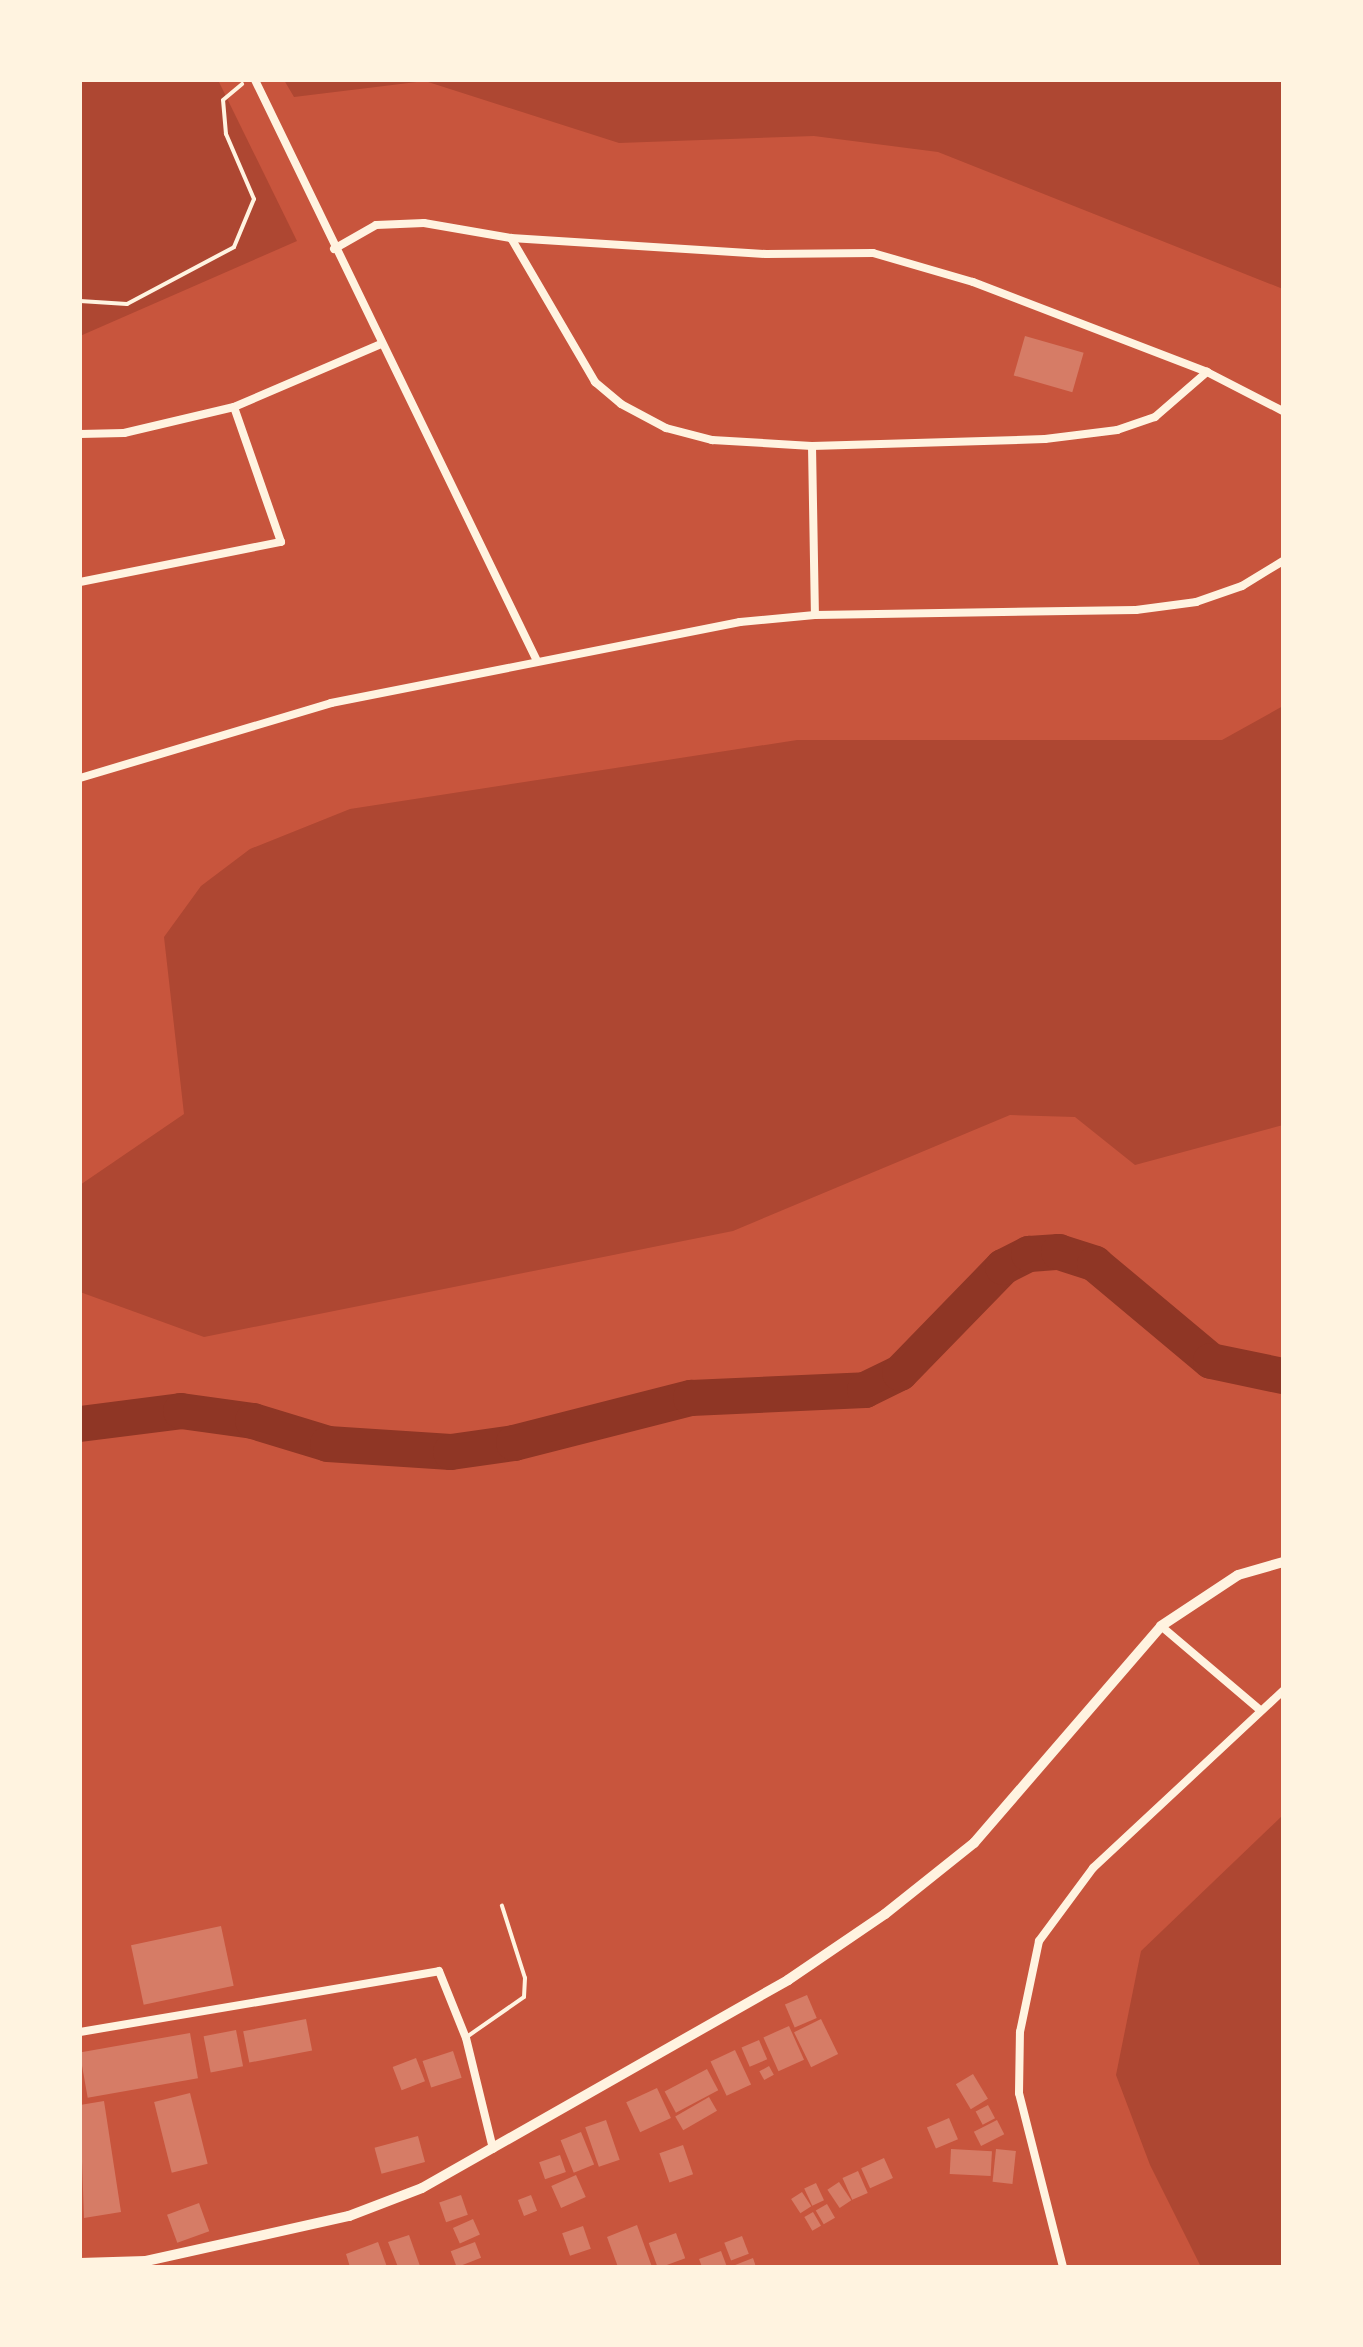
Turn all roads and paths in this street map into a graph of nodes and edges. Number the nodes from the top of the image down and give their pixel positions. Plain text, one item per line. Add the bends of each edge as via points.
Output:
1 (246, 80) edge
2 (255, 80) edge
3 (511, 238) junction
4 (334, 249) junction
5 (80, 301) edge
6 (381, 344) junction
7 (1207, 372) junction
8 (234, 407) junction
9 (1283, 411) edge
10 (80, 434) edge
11 (812, 446) junction
12 (1283, 561) edge
13 (80, 582) edge
14 (815, 615) junction
15 (536, 659) junction
16 (80, 778) edge
17 (1283, 1562) edge
18 (1161, 1626) junction
19 (1283, 1691) edge
20 (1260, 1710) junction
21 (502, 1906) dead end
22 (80, 2032) edge
23 (466, 2038) junction
24 (493, 2149) junction
25 (80, 2263) edge
26 (1063, 2267) edge

1 - 5 path via 223,100 226,134 254,199 234,247 127,304
2 - 4 street
3 - 4 street via 424,223 376,225
3 - 7 street via 766,254 873,253 973,282
3 - 11 street via 595,382 621,404 666,428 712,440
4 - 6 street
6 - 8 street
6 - 15 street
7 - 9 street
7 - 11 street via 1155,417 1117,430 1045,439
8 - 10 street via 124,433
8 - 13 street via 281,542
11 - 14 street
12 - 14 street via 1242,586 1196,602 1136,610
14 - 15 street via 740,622
15 - 16 street via 331,703
17 - 18 street via 1238,1575
18 - 20 street
18 - 24 street via 974,1843 885,1914 788,1980
19 - 20 street
20 - 26 street via 1093,1868 1039,1941 1020,2032 1019,2093
21 - 23 lane via 525,1978 524,1997
22 - 23 street via 439,1971
23 - 24 street
24 - 25 street via 422,2188 349,2216 146,2261

